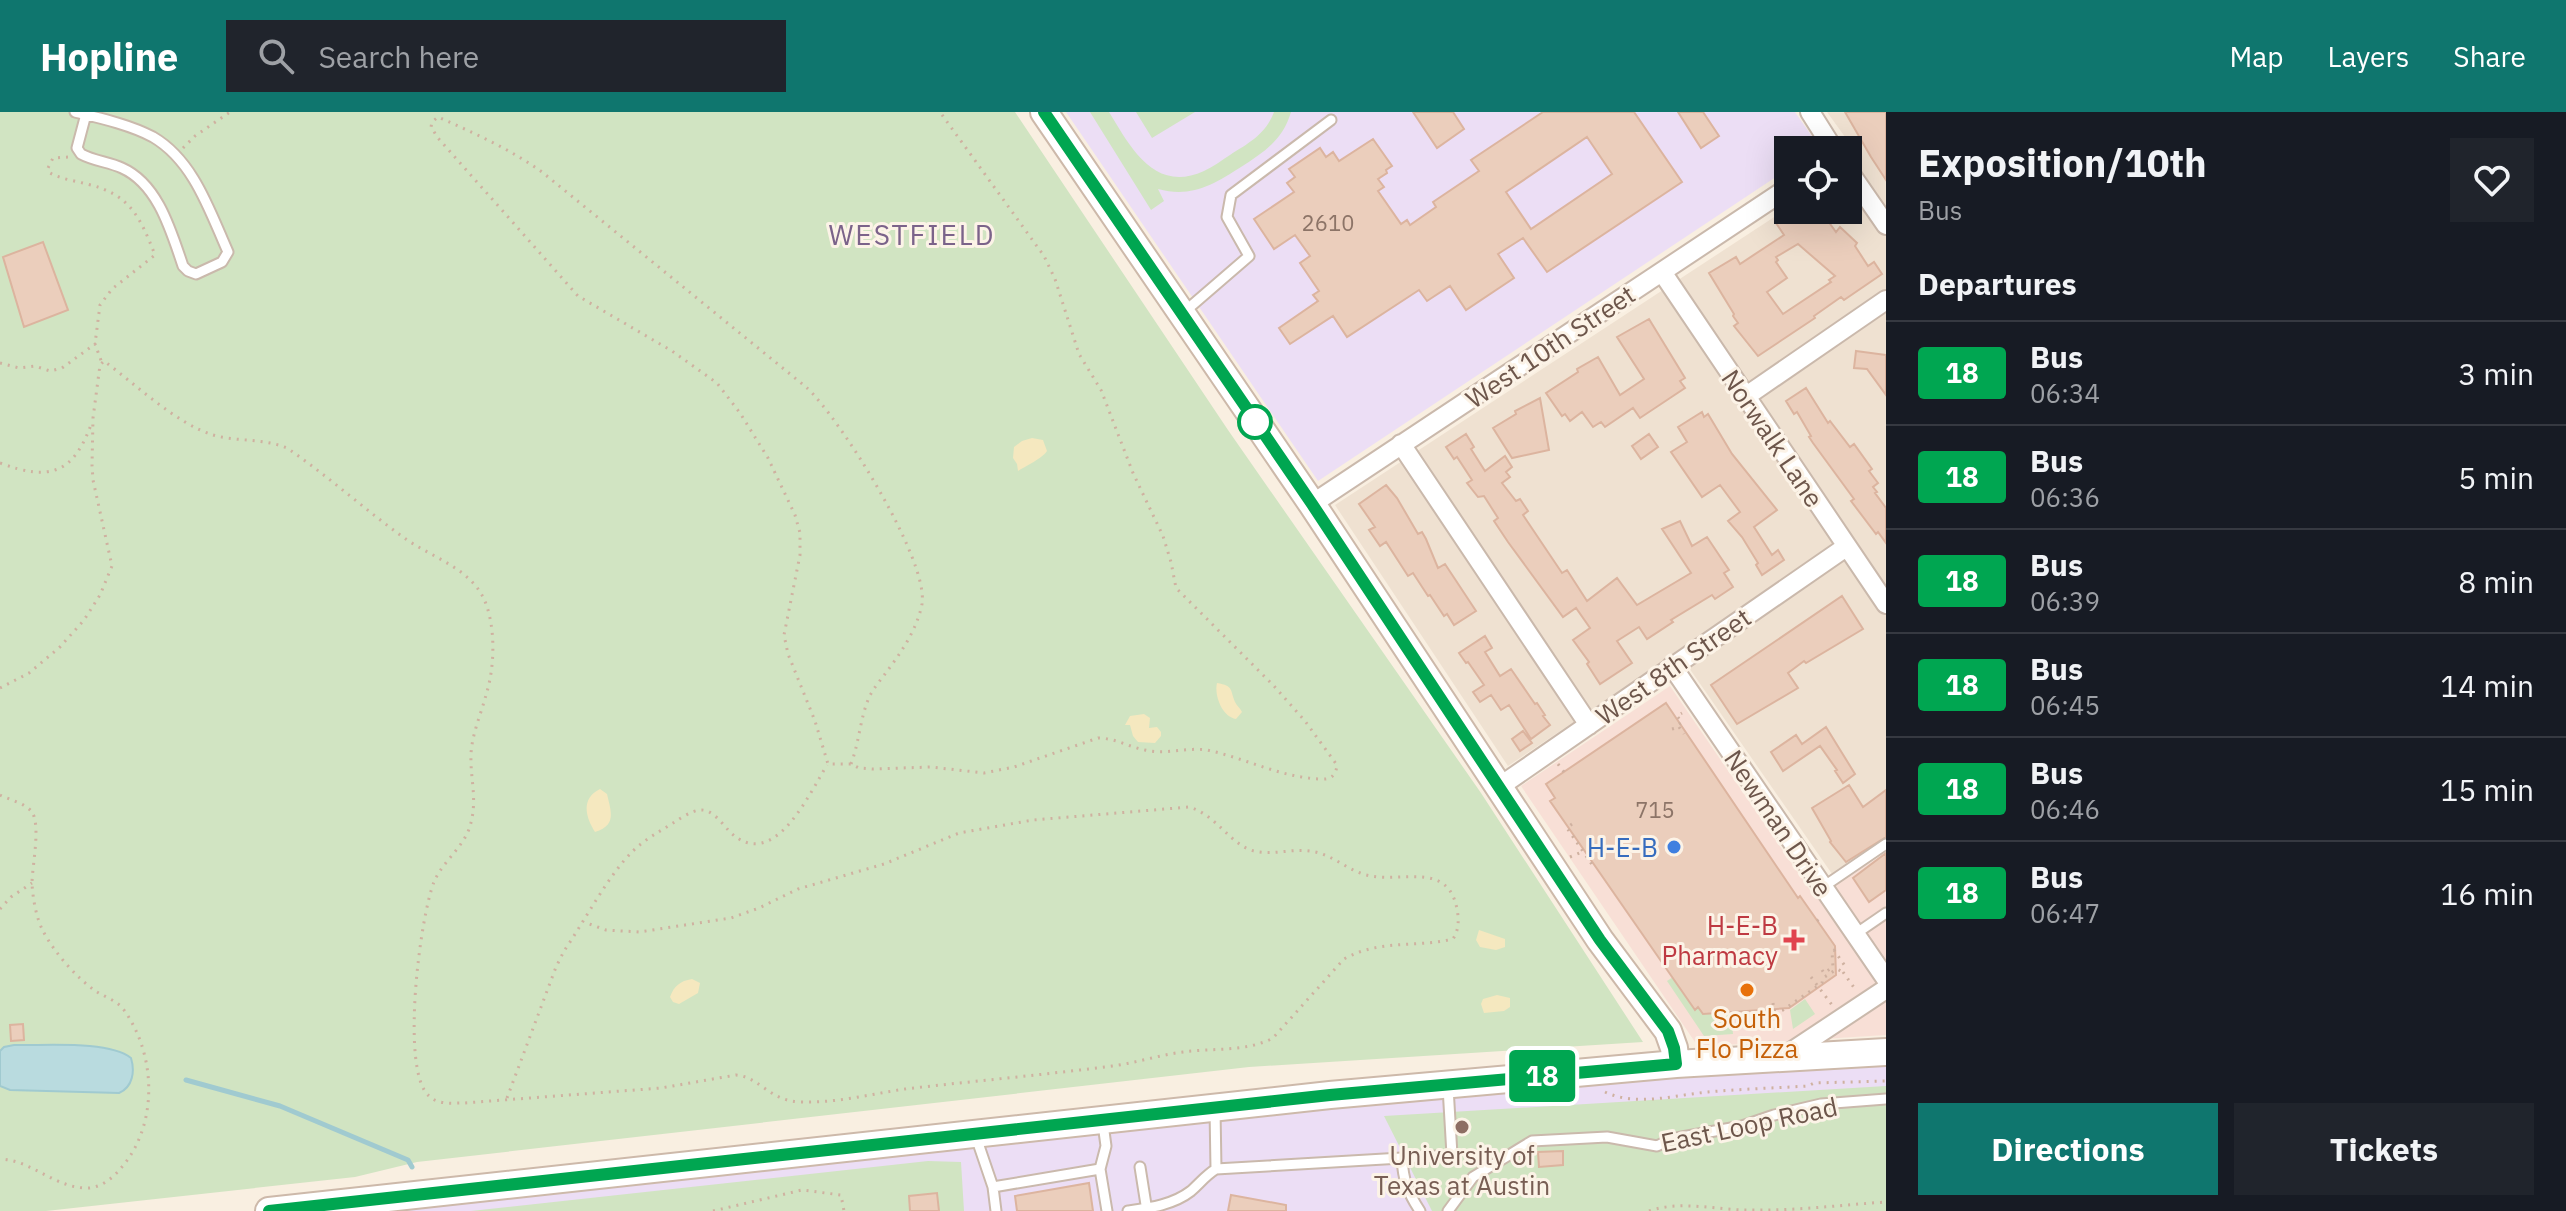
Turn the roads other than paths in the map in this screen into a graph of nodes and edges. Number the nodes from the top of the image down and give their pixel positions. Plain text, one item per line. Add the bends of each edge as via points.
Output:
1 (1044, 112) edge
2 (1810, 112) edge
3 (81, 113) edge
4 (1331, 120) dead end
5 (1825, 136) edge
6 (1862, 190) edge
7 (1774, 197) edge
8 (1886, 225) edge
9 (1662, 272) junction
10 (1886, 300) edge
11 (1183, 313) junction
12 (1745, 397) junction
13 (1401, 444) junction
14 (1312, 504) junction
15 (1846, 547) junction
16 (1878, 576) edge
17 (1886, 604) edge
18 (1672, 666) junction
19 (1589, 725) junction
20 (1499, 787) junction
21 (1886, 844) edge
22 (1823, 887) junction
23 (1886, 913) edge
24 (1854, 935) junction
25 (1886, 979) edge
26 (1886, 989) edge
27 (1778, 1047) junction
28 (1886, 1052) edge
29 (1676, 1064) junction
30 (1448, 1084) junction
31 (1886, 1099) edge
32 (1215, 1107) junction
33 (1102, 1120) junction
34 (975, 1134) junction
35 (1402, 1158) junction
36 (1140, 1167) dead end
37 (1100, 1169) junction
38 (1216, 1169) junction
39 (993, 1187) junction
40 (279, 1210) edge
41 (1147, 1210) edge
42 (996, 1211) edge
43 (1107, 1211) edge
44 (1128, 1211) edge
45 (1420, 1211) edge
46 (1448, 1211) edge

1 - 11 street
2 - 5 street
3 - 3 lane via 154,138 170,151 194,179 223,240 228,252 222,262 196,274 183,266 152,192 136,175 81,154
4 - 11 lane via 1231,195 1227,217 1249,256
6 - 8 street
7 - 9 street, West 10th Street
9 - 12 street, Norwalk Lane
9 - 13 street, West 10th Street
10 - 12 street
11 - 14 street
12 - 15 street, Norwalk Lane
13 - 14 street, West 10th Street
13 - 19 street
14 - 20 street
15 - 16 street, Norwalk Lane
15 - 18 street, West 8th Street
16 - 17 street, Norwalk Lane
18 - 19 street, West 8th Street
18 - 22 street, Newman Drive
19 - 20 street, West 8th Street
20 - 29 street via 1600,940 1668,1031
21 - 22 lane
22 - 24 street, Newman Drive
23 - 24 lane
24 - 25 street, Newman Drive
26 - 27 street
27 - 28 street
27 - 29 street
29 - 30 street
30 - 32 street
30 - 35 lane via 1452,1155
31 - 46 lane, East Loop Road via 1821,1104 1657,1146 1607,1137 1532,1141 1473,1177
32 - 33 street
32 - 38 lane
33 - 34 street
33 - 37 lane via 1106,1146
34 - 39 lane
34 - 40 street
35 - 38 lane
35 - 45 lane via 1407,1192
36 - 41 lane
37 - 39 lane
37 - 43 lane
38 - 41 lane via 1189,1192
39 - 42 lane
41 - 44 lane

